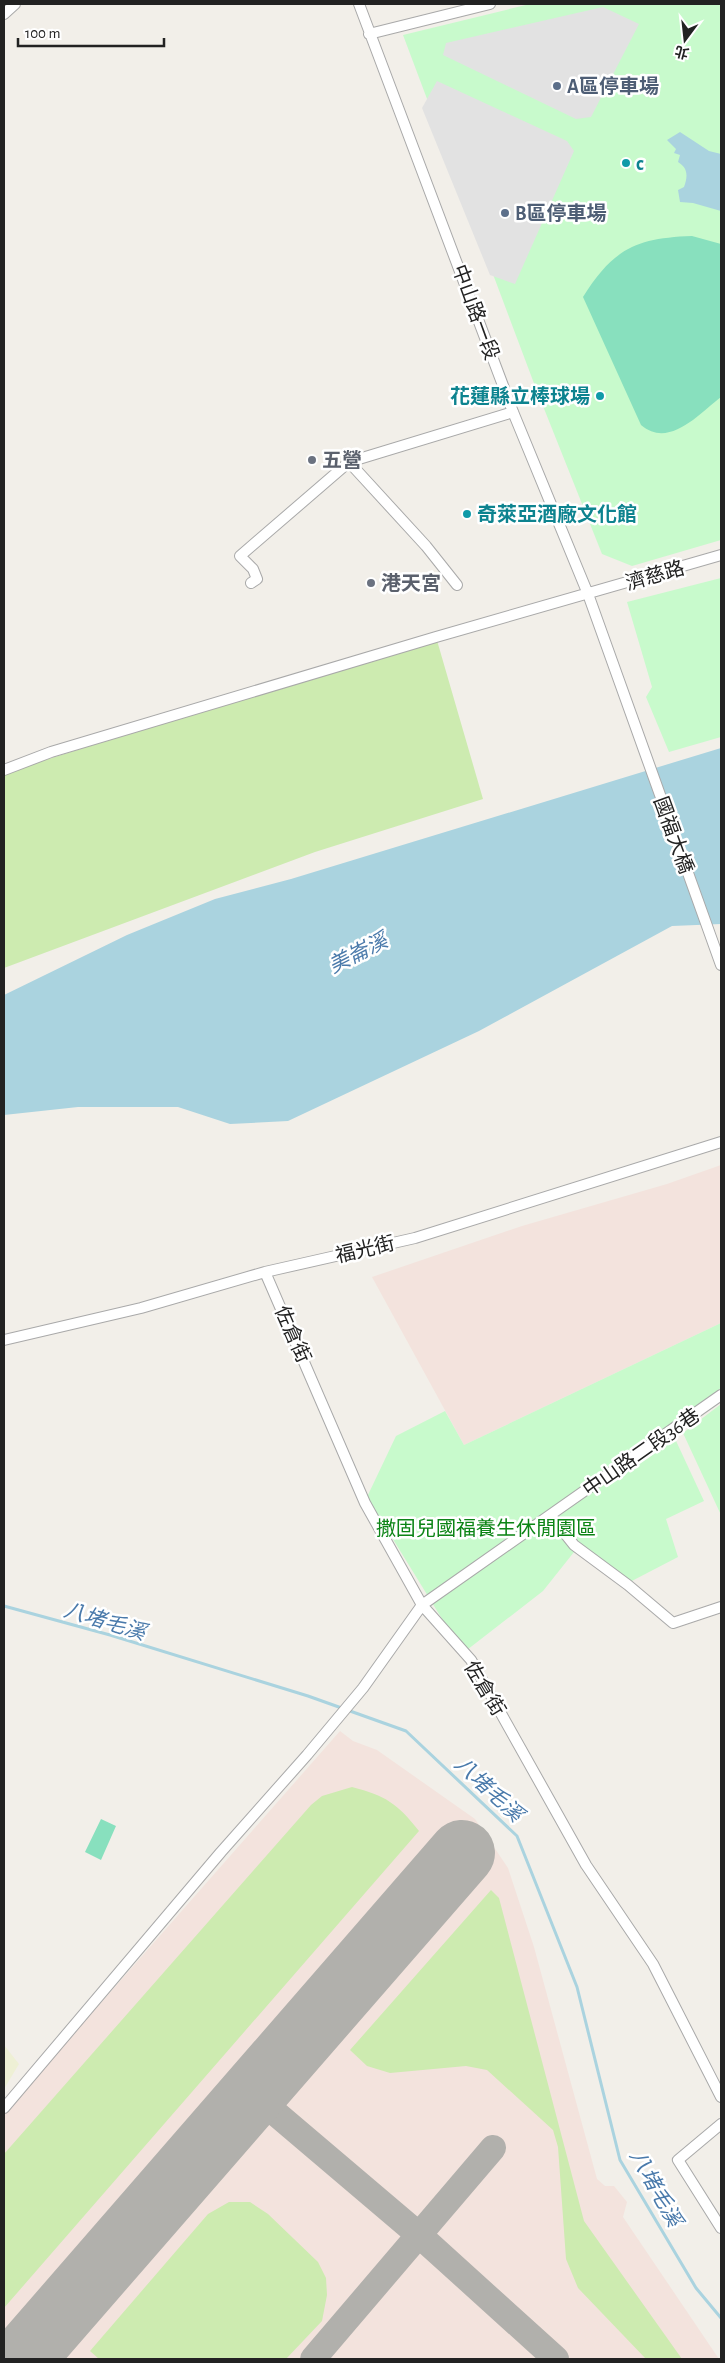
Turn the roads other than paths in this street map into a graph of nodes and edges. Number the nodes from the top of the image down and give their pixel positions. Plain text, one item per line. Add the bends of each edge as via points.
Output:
1 (15, 4) edge
2 (359, 4) edge
3 (490, 4) edge
4 (4, 14) edge
5 (369, 34) junction
6 (513, 412) junction
7 (349, 462) junction
8 (721, 555) edge
9 (251, 583) dead end
10 (456, 585) dead end
11 (588, 594) junction
12 (627, 704) joint
13 (4, 770) edge
14 (721, 965) edge
15 (721, 1142) edge
16 (265, 1272) junction
17 (4, 1340) edge
18 (721, 1395) edge
19 (551, 1516) junction
20 (422, 1605) junction
21 (721, 1607) edge
22 (721, 2097) edge
23 (4, 2108) edge
24 (721, 2124) edge
25 (721, 2228) edge

1 - 4 street
2 - 5 street, 中山路一段
3 - 5 street
5 - 6 street, 中山路一段
6 - 7 street
6 - 11 street, 中山路一段
7 - 9 street via 240,556 256,574
7 - 10 street via 426,546
8 - 11 street, 濟慈路
11 - 12 street, 中山路一段
11 - 13 street, 濟慈路 via 60,750
12 - 14 street, 國福大橋
15 - 16 street, 福光街 via 415,1238
16 - 17 street, 福光街 via 141,1308
16 - 20 street, 佐倉街 via 364,1503
18 - 19 street, 中山路二段36巷
19 - 20 street, 中山路二段36巷
19 - 21 street via 574,1545 673,1623
20 - 22 street, 佐倉街 via 471,1660 586,1866 653,1964
20 - 23 street, 中山路二段36巷 via 363,1688
24 - 25 street via 678,2160

